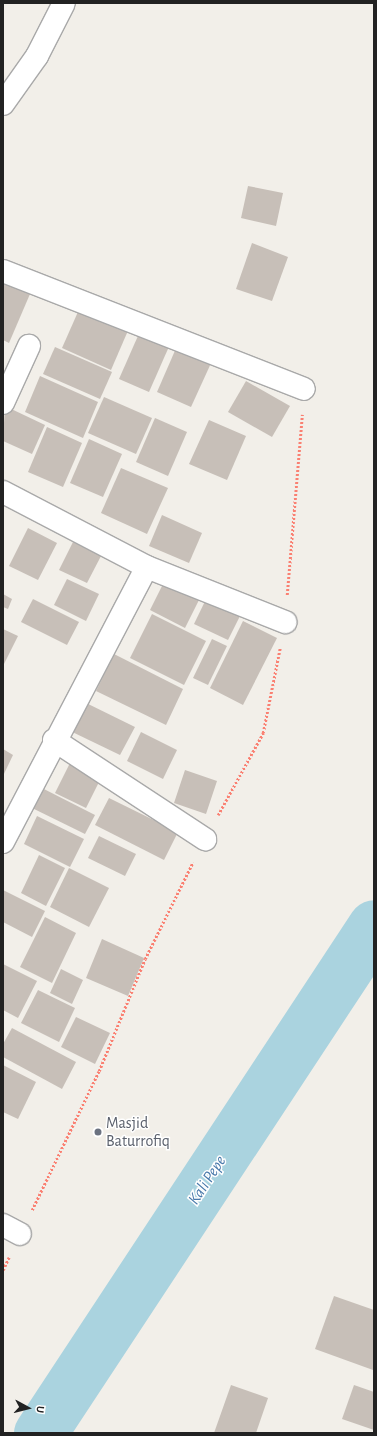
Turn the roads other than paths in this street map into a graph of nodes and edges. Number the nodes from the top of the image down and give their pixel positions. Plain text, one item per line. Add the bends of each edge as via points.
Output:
1 (64, 3) edge
2 (3, 104) edge
3 (3, 270) edge
4 (29, 346) dead end
5 (304, 389) dead end
6 (3, 403) edge
7 (3, 492) edge
8 (147, 567) junction
9 (285, 622) dead end
10 (54, 740) junction
11 (205, 839) dead end
12 (3, 842) edge

1 - 2 street via 38,56
3 - 5 street
4 - 6 street
7 - 8 street
8 - 9 street
8 - 10 street
10 - 11 street
10 - 12 street

